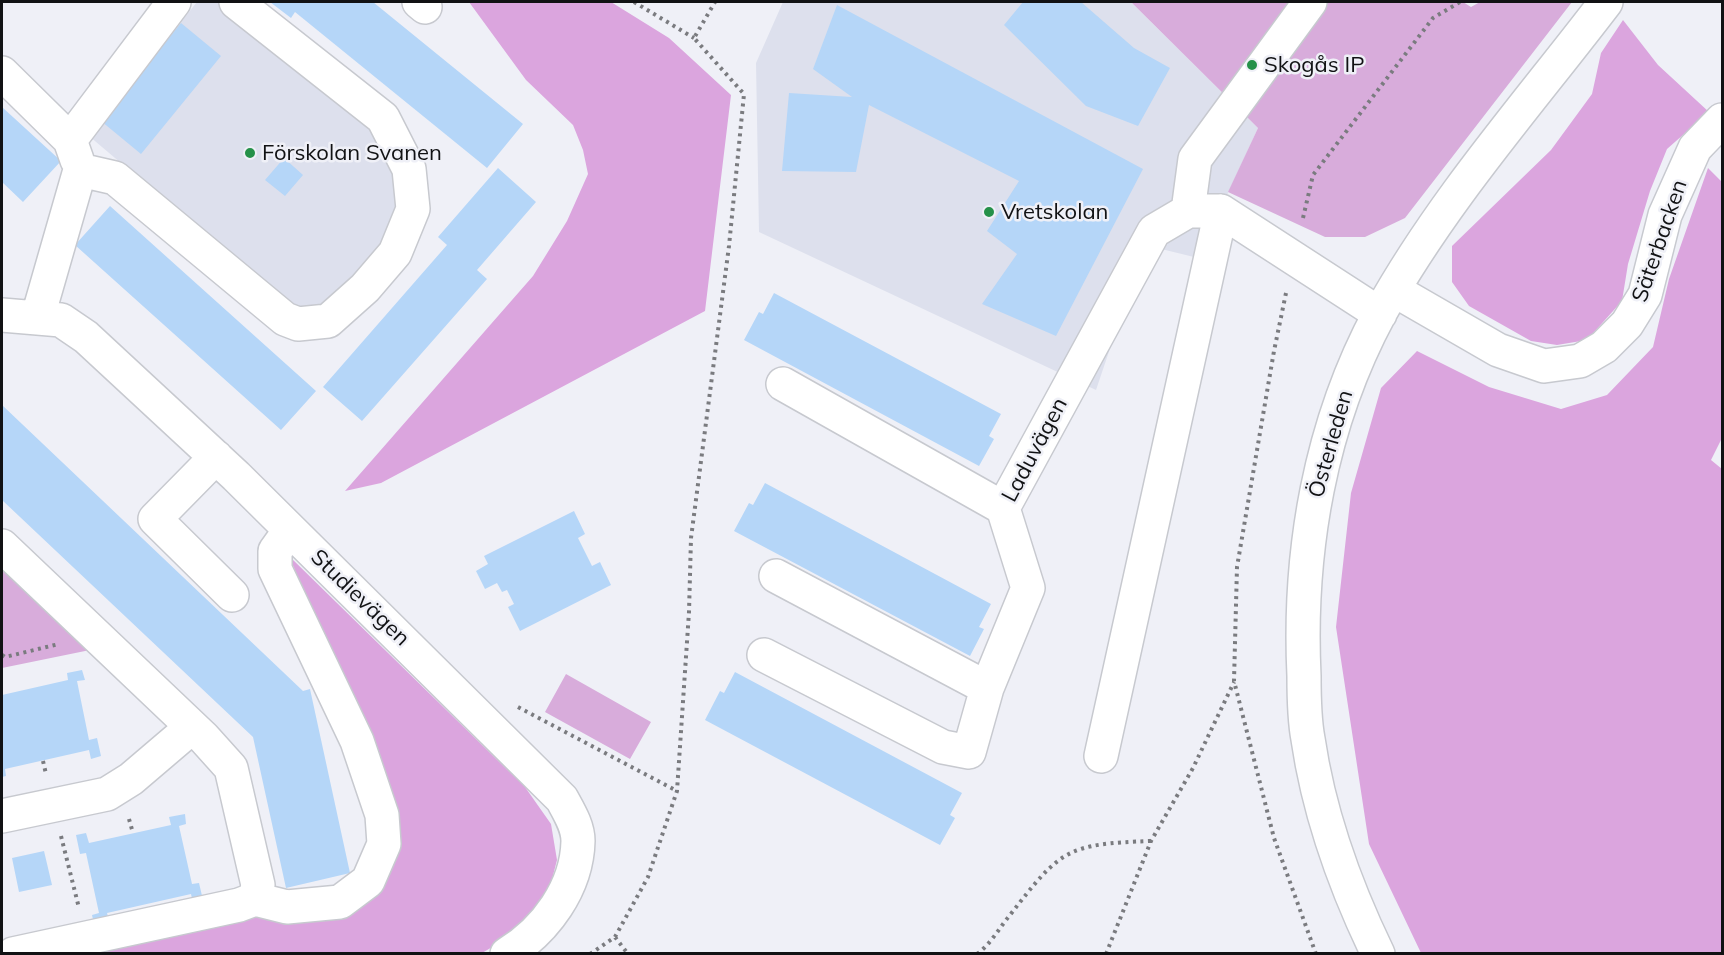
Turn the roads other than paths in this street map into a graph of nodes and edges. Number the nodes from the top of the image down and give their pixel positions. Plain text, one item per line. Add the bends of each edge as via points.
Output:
1 (174, 2) edge
2 (236, 2) edge
3 (1310, 2) edge
4 (1606, 2) edge
5 (2, 73) edge
6 (1722, 120) edge
7 (70, 140) junction
8 (80, 170) junction
9 (1188, 211) junction
10 (1221, 211) junction
11 (1387, 302) junction
12 (2, 315) edge
13 (38, 316) junction
14 (783, 384) dead end
15 (216, 457) junction
16 (1003, 508) junction
17 (290, 530) junction
18 (2, 546) edge
19 (776, 576) dead end
20 (232, 595) dead end
21 (764, 655) dead end
22 (987, 688) junction
23 (192, 727) junction
24 (1101, 756) dead end
25 (2, 816) edge
26 (255, 899) junction
27 (13, 954) edge
28 (507, 954) edge
29 (1378, 954) edge

1 - 7 street
2 - 8 street via 383,118 410,169 413,209 395,254 364,288 328,321 298,324 285,319 115,178
3 - 9 street via 1195,159
4 - 11 street, Österleden via 1428,236
5 - 7 street
6 - 11 street, Säterbacken via 1695,148 1665,215 1645,295 1627,324 1604,347 1580,361 1544,366
7 - 8 street
8 - 13 street
9 - 10 street
9 - 16 street, Laduvägen via 1154,231
10 - 11 street
10 - 24 street
11 - 29 street, Österleden via 1347,386 1328,443 1310,521 1302,632 1308,738 1327,824 1353,903
12 - 13 street, Studievägen
13 - 15 street, Studievägen via 61,320 86,337
14 - 16 street
15 - 17 street, Studievägen
15 - 20 street via 155,519
16 - 22 street, Laduvägen via 1028,588
17 - 26 street via 275,551 275,569 357,741 382,815 384,844 368,881 340,902 287,907
17 - 28 street, Studievägen via 562,799 574,820 578,841 572,878 559,905
18 - 23 street
19 - 22 street
21 - 22 street, Laduvägen via 943,747 969,753
23 - 25 street via 131,779 107,794
23 - 26 street via 231,768 258,885
26 - 27 street

